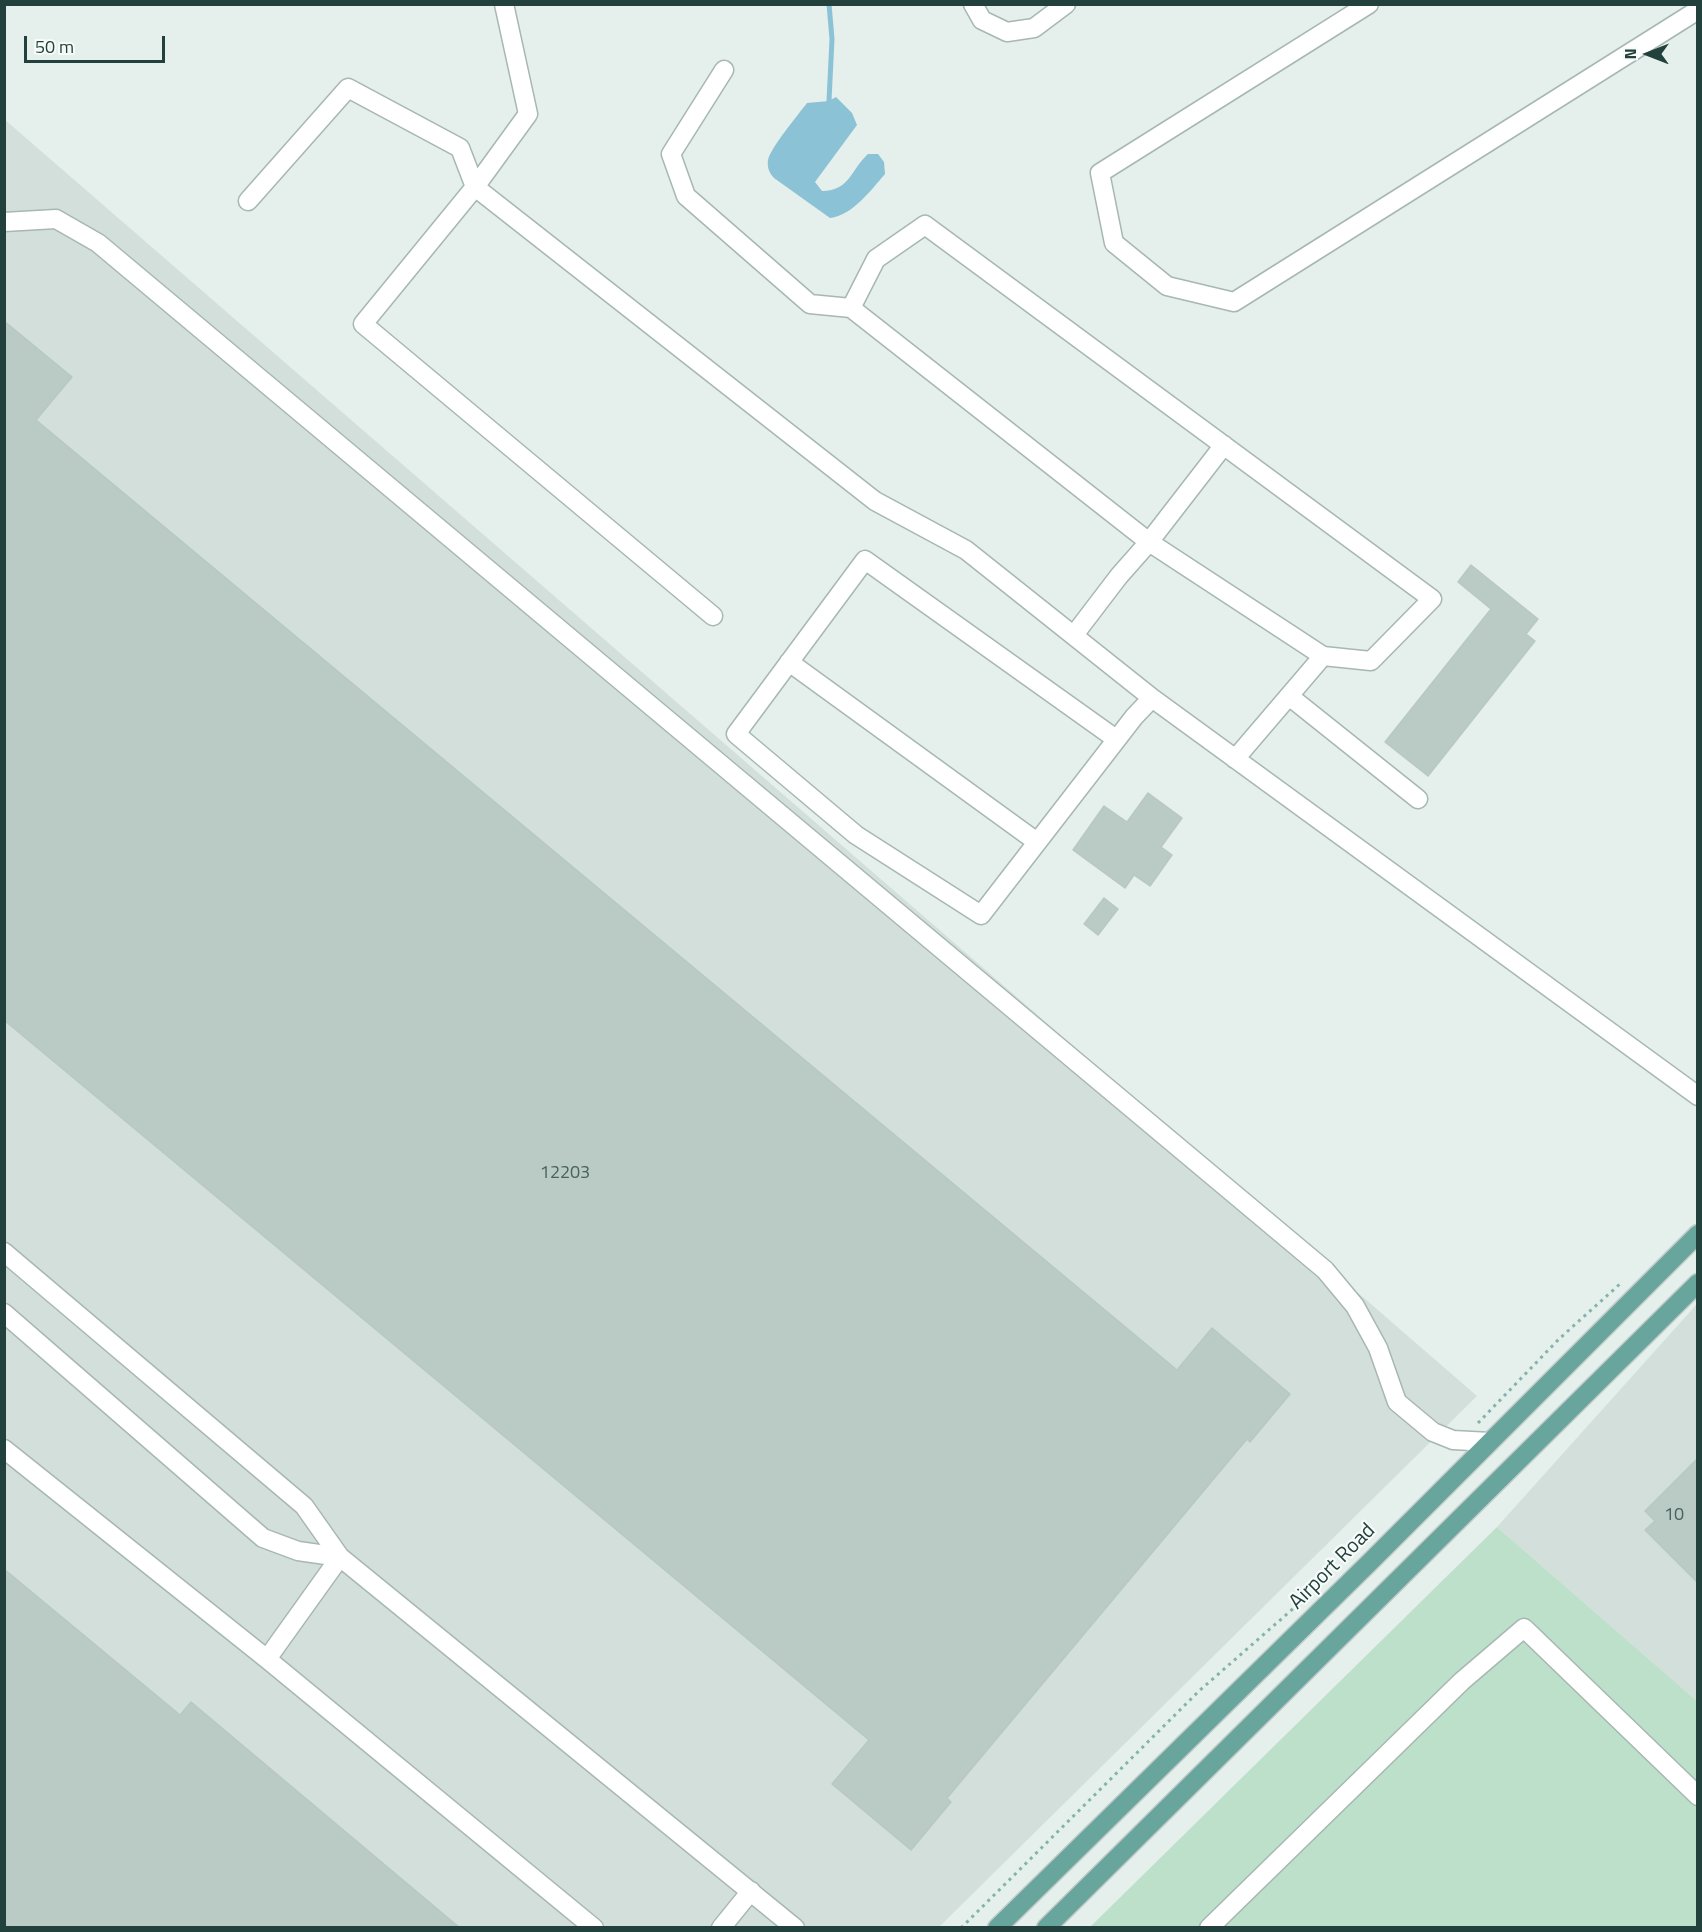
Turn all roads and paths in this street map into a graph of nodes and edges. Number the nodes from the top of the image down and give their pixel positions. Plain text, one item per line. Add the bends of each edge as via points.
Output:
1 (504, 4) edge
2 (973, 4) edge
3 (1066, 4) edge
4 (1369, 4) edge
5 (1698, 10) edge
6 (724, 70) dead end
7 (476, 187) junction
8 (248, 201) dead end
9 (4, 222) edge
10 (851, 308) junction
11 (1224, 445) junction
12 (1149, 542) junction
13 (712, 616) dead end
14 (1074, 635) junction
15 (1323, 656) junction
16 (789, 662) junction
17 (1289, 696) junction
18 (1152, 698) junction
19 (1116, 739) junction
20 (1235, 759) junction
21 (1418, 799) dead end
22 (1037, 842) junction
23 (1698, 1096) edge
24 (1698, 1234) edge
25 (4, 1252) edge
26 (1628, 1276) dead end
27 (1698, 1282) edge
28 (4, 1312) edge
29 (1461, 1440) junction
30 (1490, 1442) junction
31 (4, 1449) edge
32 (340, 1557) junction
33 (1303, 1600) dead end
34 (267, 1659) junction
35 (1698, 1796) edge
36 (751, 1891) junction
37 (594, 1928) edge
38 (721, 1928) edge
39 (795, 1928) edge
40 (961, 1928) edge
41 (996, 1928) edge
42 (1046, 1928) edge
43 (1209, 1928) edge

1 - 7 street via 528,114
2 - 3 street via 982,20 1007,32 1034,28
4 - 5 street via 1100,173 1114,243 1167,286 1234,302
6 - 10 street via 671,154 686,196 810,304
7 - 8 street via 460,148 348,88
7 - 13 street via 363,324
7 - 14 street via 875,501 966,550
9 - 29 street via 56,219 98,243 1325,1270 1355,1306 1378,1348 1397,1402 1433,1432
10 - 11 street via 876,259 925,225
10 - 12 street
11 - 12 street
11 - 15 street via 1432,599 1371,661
12 - 14 street
12 - 15 street
14 - 18 street
15 - 17 street
16 - 19 street via 865,560
16 - 22 street
16 - 22 street via 736,734 856,835 981,915
17 - 20 street
17 - 21 street
18 - 19 street
18 - 20 street
19 - 22 street
20 - 23 street
24 - 30 main road, Airport Road
25 - 32 street via 304,1506
26 - 29 path via 1559,1339
27 - 42 main road
28 - 32 street via 263,1538 298,1551
29 - 30 street
30 - 41 main road, Airport Road
31 - 34 street
32 - 34 street
32 - 36 street
33 - 40 path via 1199,1691
34 - 37 street
35 - 43 street via 1524,1628 1462,1681
36 - 38 street
36 - 39 street

